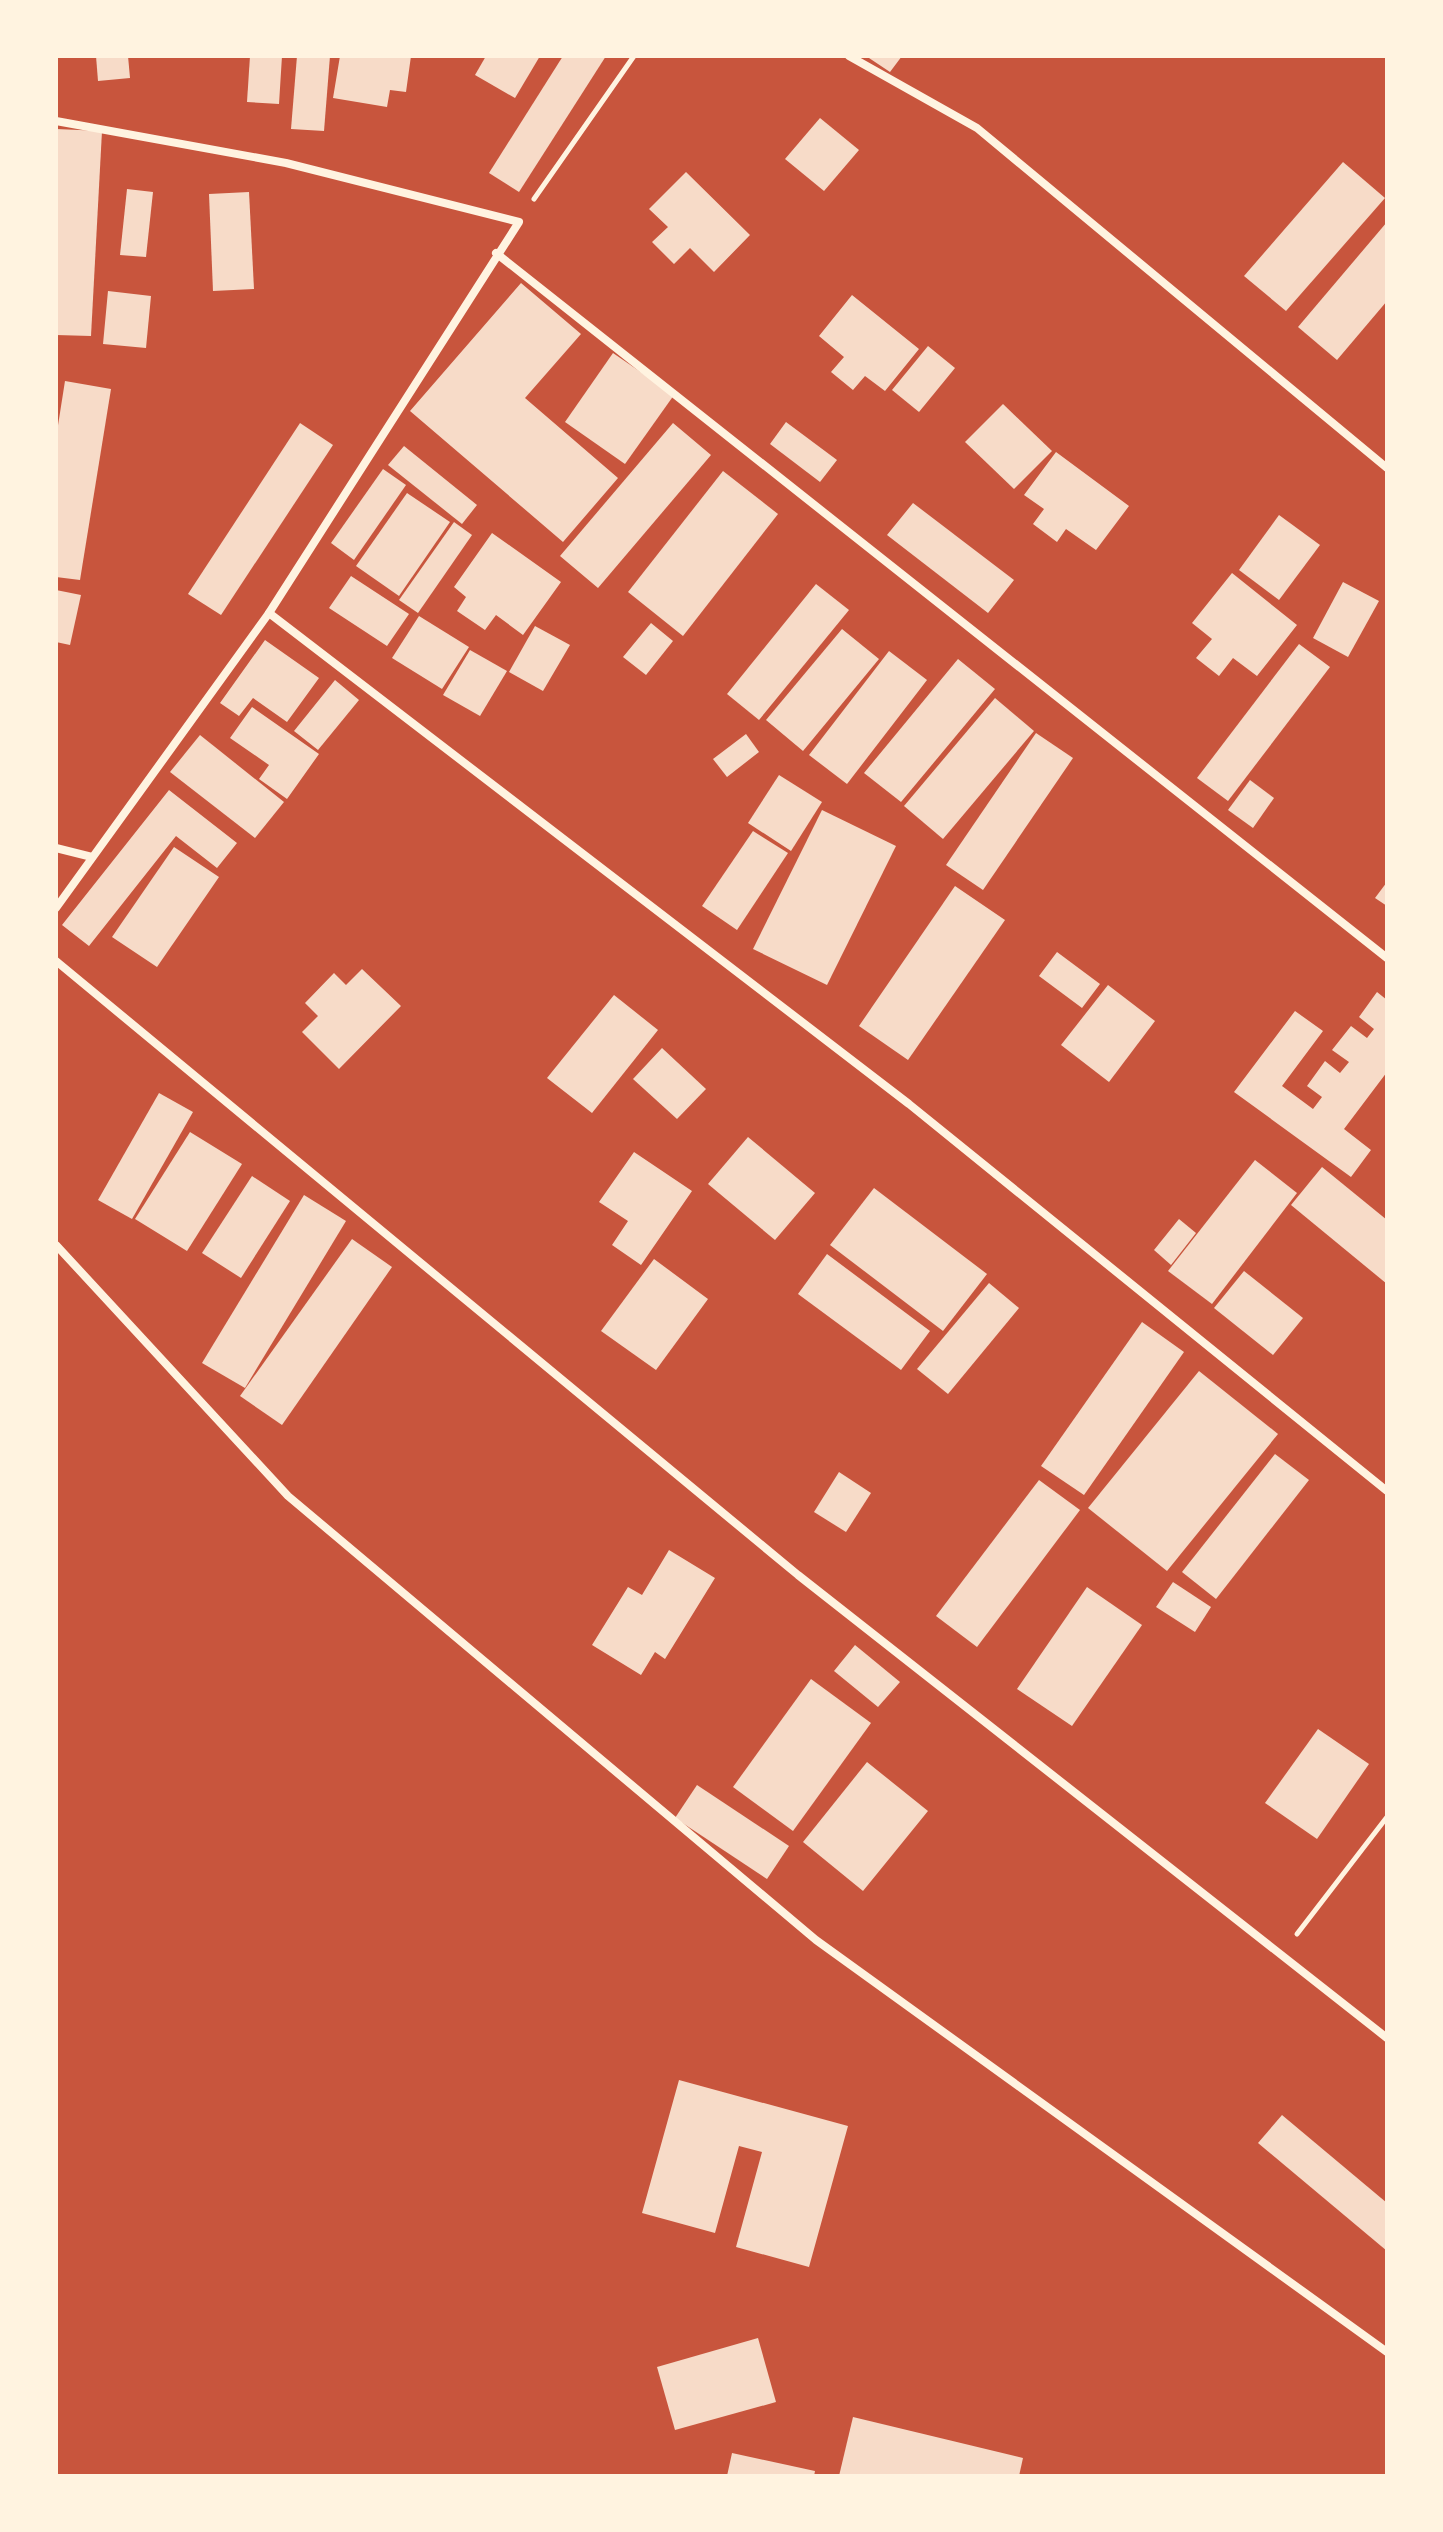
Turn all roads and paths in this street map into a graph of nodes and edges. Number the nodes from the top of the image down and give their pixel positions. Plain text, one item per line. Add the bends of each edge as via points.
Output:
1 (634, 56) edge
2 (849, 56) edge
3 (56, 121) edge
4 (519, 222) junction
5 (496, 253) junction
6 (1387, 468) edge
7 (269, 613) junction
8 (56, 848) edge
9 (92, 857) junction
10 (56, 908) edge
11 (1387, 958) edge
12 (56, 961) edge
13 (56, 1245) edge
14 (1387, 1491) edge
15 (1387, 1817) edge
16 (1282, 1954) junction
17 (1387, 2038) edge
18 (1387, 2352) edge

1 - 4 path
2 - 6 street via 977,128
3 - 4 street via 286,163
4 - 5 street
5 - 7 street
5 - 11 street
7 - 9 street
7 - 14 street via 909,1104
8 - 9 street
9 - 10 street
12 - 16 street via 798,1575
13 - 18 street via 288,1496 816,1940
15 - 16 path
16 - 17 street

